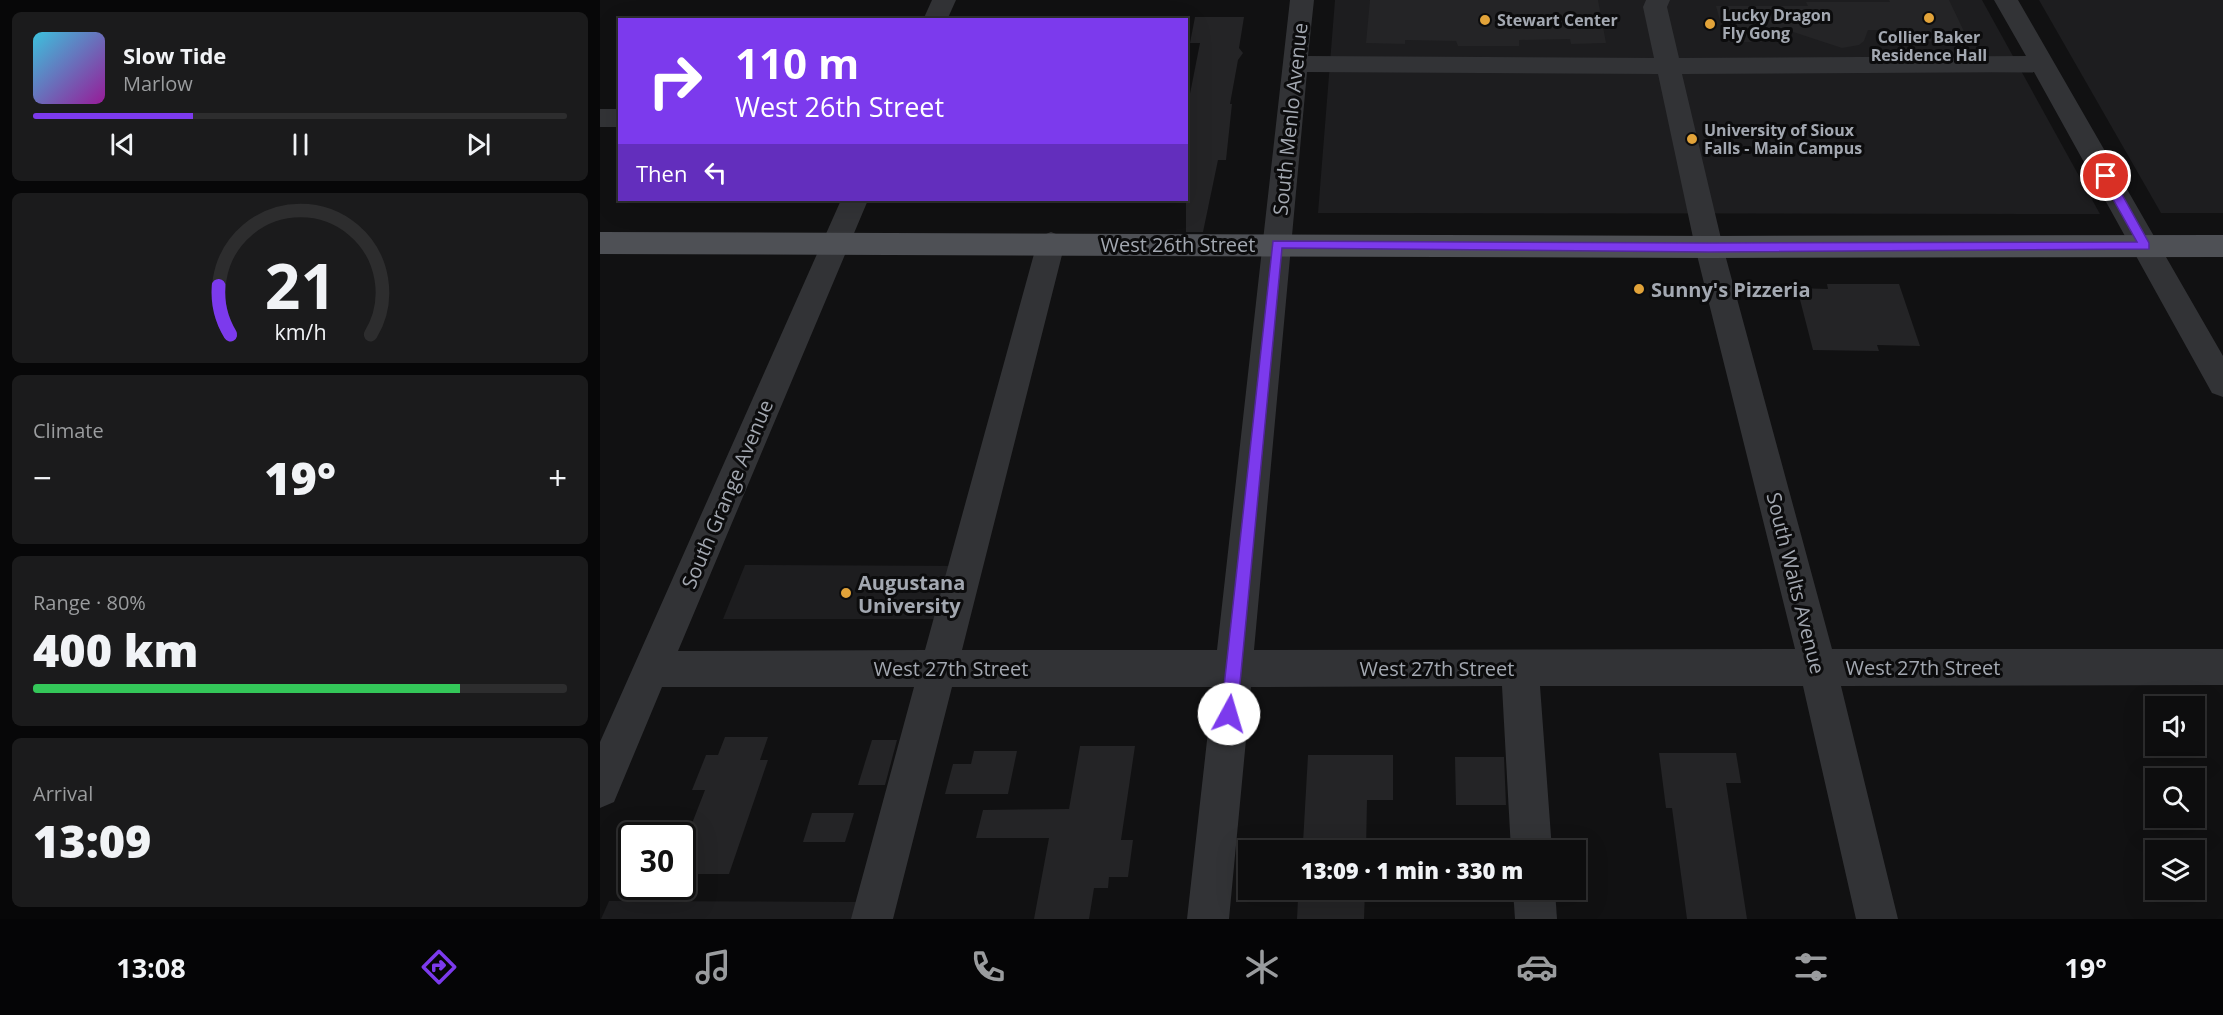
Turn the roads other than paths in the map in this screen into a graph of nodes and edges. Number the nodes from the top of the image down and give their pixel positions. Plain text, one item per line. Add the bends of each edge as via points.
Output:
1 (944, 0) edge
2 (1302, 0) edge
3 (1658, 0) edge
4 (2006, 0) edge
5 (936, 18) edge
6 (1295, 64) junction
7 (2042, 64) junction
8 (1668, 66) junction
9 (600, 118) edge
10 (618, 118) edge
11 (854, 201) edge
12 (600, 243) edge
13 (834, 243) junction
14 (1050, 243) junction
15 (1277, 244) junction
16 (2145, 246) junction
17 (2223, 246) edge
18 (1709, 248) junction
19 (2223, 384) edge
20 (2223, 667) edge
21 (937, 668) junction
22 (1234, 668) junction
23 (1520, 668) junction
24 (1818, 668) junction
25 (651, 669) junction
26 (600, 788) edge
27 (1531, 840) edge
28 (1535, 900) edge
29 (872, 919) edge
30 (1208, 919) edge
31 (1536, 919) edge
32 (1877, 919) edge

1 - 5 street
2 - 6 street, South Menlo Avenue
3 - 8 street, South Walts Avenue via 1655,7
4 - 7 street
6 - 8 street
6 - 15 street, South Menlo Avenue
7 - 8 street
7 - 16 street
8 - 18 street, South Walts Avenue
9 - 10 street
11 - 13 street, South Grange Avenue
12 - 13 main road, West 26th Street
13 - 14 main road, West 26th Street
13 - 25 street, South Grange Avenue
14 - 15 main road, West 26th Street
14 - 21 street
15 - 18 main road, West 26th Street
15 - 22 street, South Menlo Avenue
16 - 17 main road, West 26th Street
16 - 18 main road, West 26th Street
16 - 19 street
18 - 24 street, South Walts Avenue
20 - 24 street, West 27th Street
21 - 22 street, West 27th Street
21 - 25 street, West 27th Street
21 - 29 street
22 - 23 street, West 27th Street
22 - 30 street, South Menlo Avenue
23 - 24 street, West 27th Street
23 - 27 street
24 - 32 street, South Walts Avenue
25 - 26 street, South Grange Avenue
28 - 31 street

